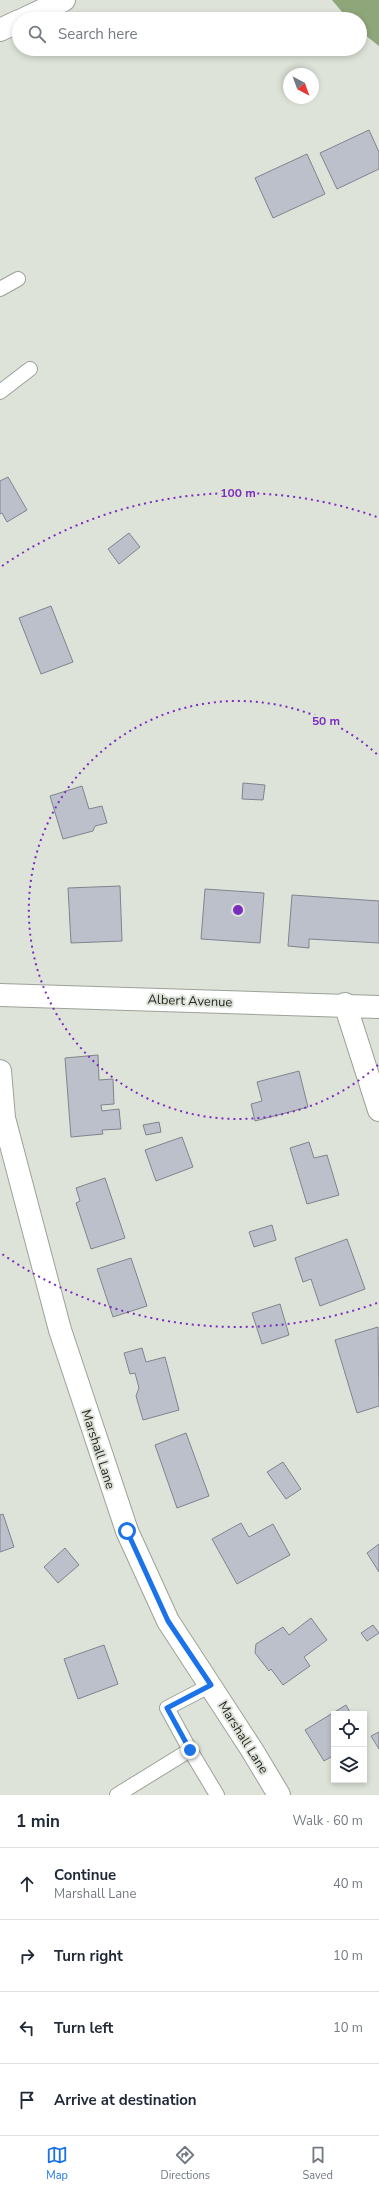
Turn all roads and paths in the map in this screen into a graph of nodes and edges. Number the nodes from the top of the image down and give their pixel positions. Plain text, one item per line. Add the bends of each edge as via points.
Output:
1 (64, 0) edge
2 (39, 12) edge
3 (12, 24) edge
4 (0, 30) edge
5 (18, 279) dead end
6 (0, 289) edge
7 (30, 369) dead end
8 (0, 392) edge
9 (0, 995) edge
10 (345, 1004) junction
11 (379, 1007) edge
12 (0, 1071) edge
13 (379, 1110) edge
14 (211, 1685) junction
15 (190, 1750) junction
16 (117, 1795) edge
17 (217, 1795) edge
18 (279, 1795) edge

1 - 2 street
3 - 4 street
5 - 6 lane
7 - 8 lane
9 - 10 street, Albert Avenue
10 - 11 street, Albert Avenue
10 - 13 street
12 - 14 street, Marshall Lane via 4,1118 60,1330 127,1531 168,1621
14 - 15 lane via 167,1708
14 - 18 street, Marshall Lane
15 - 16 lane
15 - 17 lane

